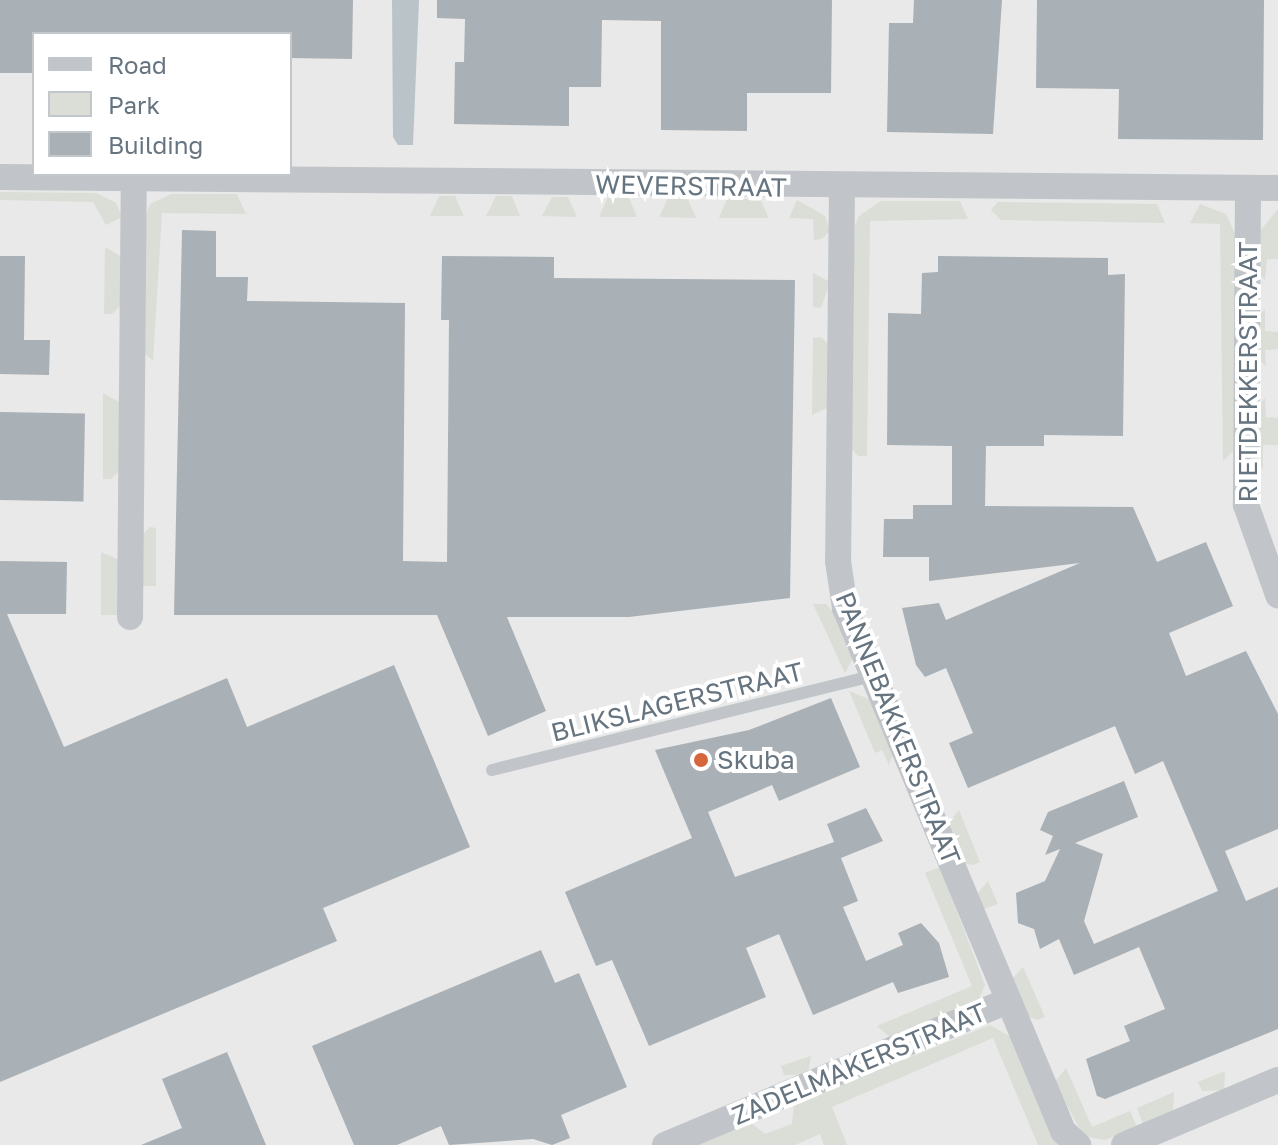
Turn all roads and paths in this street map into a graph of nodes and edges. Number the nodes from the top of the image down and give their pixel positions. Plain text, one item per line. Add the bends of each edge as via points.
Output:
1 (0, 177) edge
2 (134, 180) junction
3 (842, 188) junction
4 (1278, 188) edge
5 (1248, 192) junction
6 (1278, 595) edge
7 (130, 617) dead end
8 (873, 676) junction
9 (492, 770) dead end
10 (1008, 1001) junction
11 (1278, 1080) edge
12 (665, 1145) edge
13 (1078, 1145) edge
14 (1124, 1145) edge

1 - 2 street, WEVERSTRAAT
2 - 3 street, WEVERSTRAAT
2 - 7 street
3 - 5 street, WEVERSTRAAT
3 - 8 street, PANNEBAKKERSTRAAT via 838,561 845,608
4 - 5 street, WEVERSTRAAT
5 - 6 street, RIETDEKKERSTRAAT via 1246,505
8 - 9 lane, BLIKSLAGERSTRAAT
8 - 10 street, PANNEBAKKERSTRAAT
10 - 12 street, ZADELMAKERSTRAAT
10 - 13 street, PANNEBAKKERSTRAAT via 1063,1131
11 - 14 street

